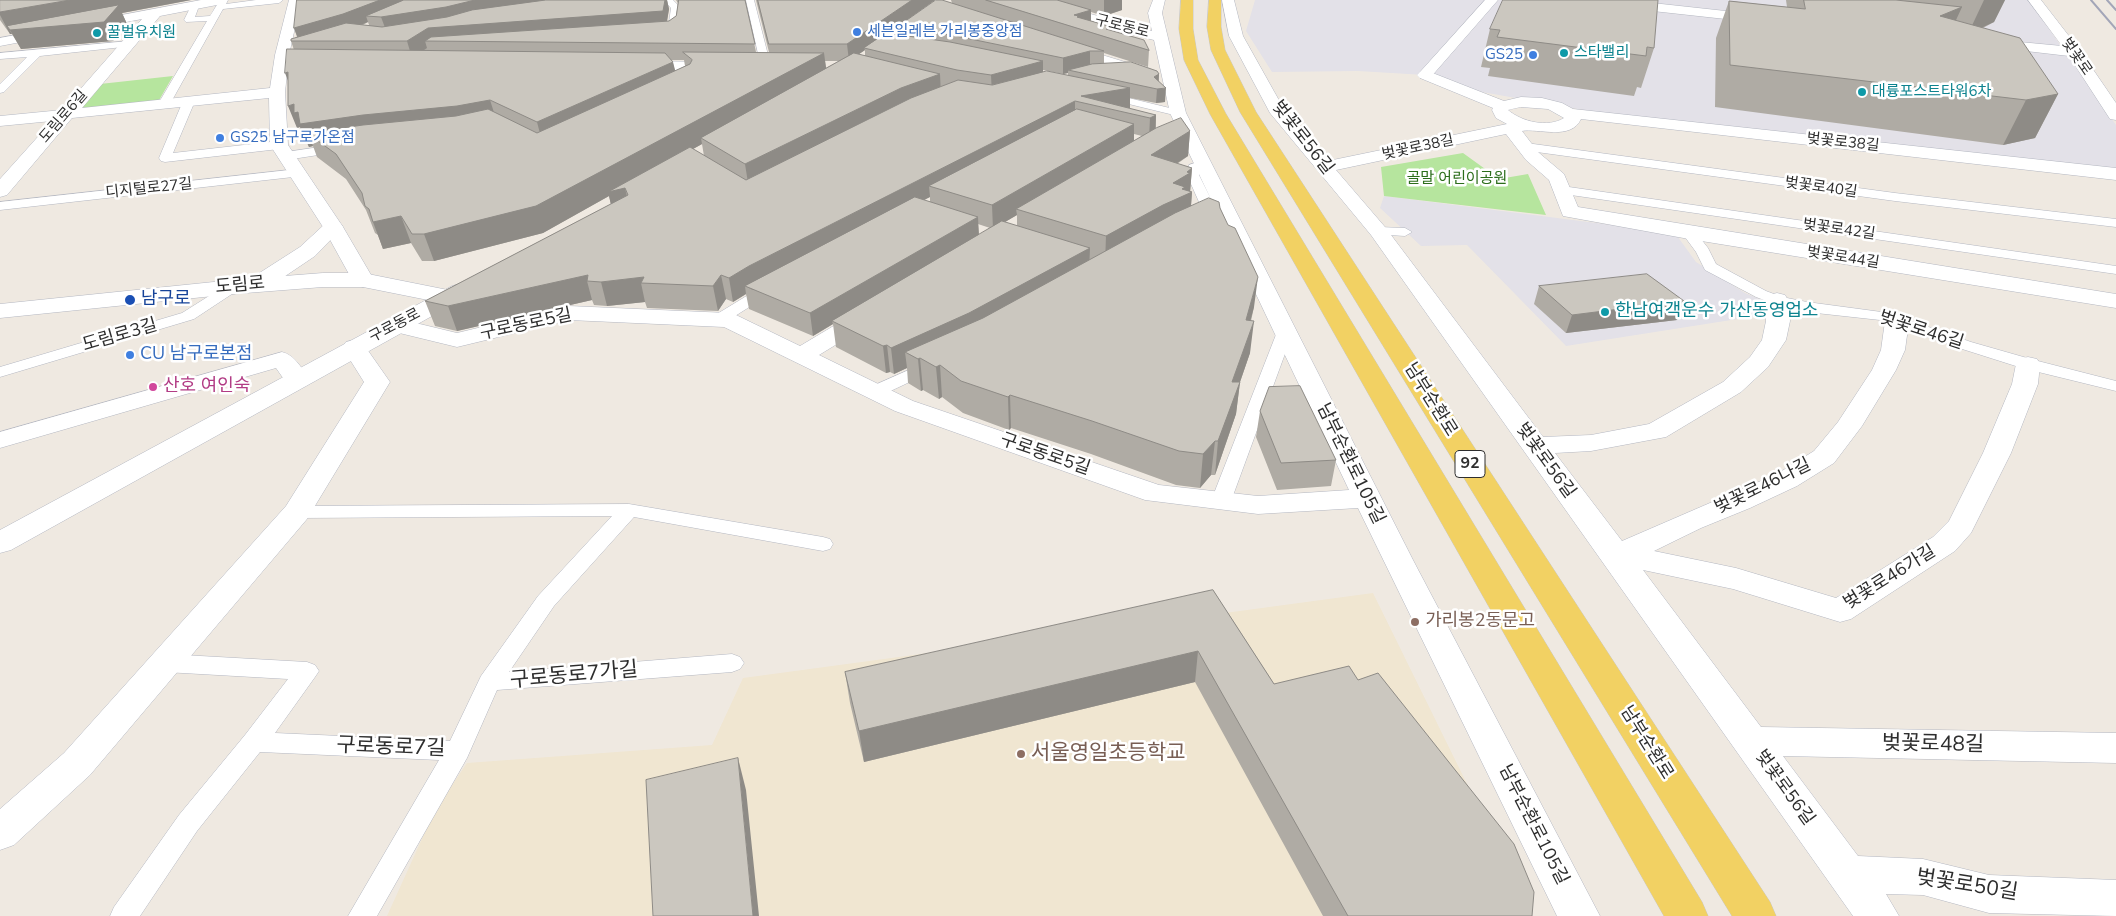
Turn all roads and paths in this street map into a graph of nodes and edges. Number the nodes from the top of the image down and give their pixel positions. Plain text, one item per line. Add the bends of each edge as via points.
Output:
1 (279, 0) edge
2 (294, 0) edge
3 (626, 0) edge
4 (750, 0) edge
5 (1026, 0) edge
6 (1159, 0) edge
7 (1187, 0) edge
8 (1215, 0) edge
9 (1228, 0) edge
10 (1492, 0) edge
11 (1589, 0) edge
12 (2034, 0) edge
13 (222, 2) edge
14 (195, 6) junction
15 (156, 12) junction
16 (214, 18) junction
17 (1777, 20) edge
18 (652, 34) edge
19 (1160, 37) junction
20 (0, 42) edge
21 (1975, 42) edge
22 (129, 44) junction
23 (1058, 45) edge
24 (37, 52) junction
25 (2074, 52) junction
26 (0, 56) edge
27 (619, 66) edge
28 (766, 67) junction
29 (785, 67) edge
30 (1140, 71) junction
31 (1107, 72) edge
32 (1171, 80) junction
33 (0, 90) edge
34 (277, 92) junction
35 (1093, 93) edge
36 (189, 101) junction
37 (164, 104) junction
38 (1503, 106) junction
39 (1569, 112) junction
40 (67, 114) junction
41 (2116, 115) edge
42 (0, 121) edge
43 (1178, 127) junction
44 (1519, 127) junction
45 (353, 146) edge
46 (1526, 147) junction
47 (283, 151) junction
48 (1203, 164) junction
49 (1324, 167) junction
50 (298, 173) junction
51 (2116, 174) edge
52 (1562, 190) junction
53 (0, 191) edge
54 (0, 206) edge
55 (1570, 212) joint
56 (2116, 223) edge
57 (1192, 225) edge
58 (333, 226) junction
59 (1689, 233) junction
60 (2116, 270) edge
61 (363, 280) junction
62 (474, 283) edge
63 (258, 284) junction
64 (776, 285) edge
65 (233, 287) junction
66 (448, 297) junction
67 (1777, 300) junction
68 (2116, 301) edge
69 (883, 306) edge
70 (0, 311) edge
71 (718, 320) junction
72 (1896, 321) junction
73 (395, 325) junction
74 (1286, 332) junction
75 (354, 348) junction
76 (800, 356) junction
77 (943, 360) edge
78 (2028, 364) junction
79 (0, 372) edge
80 (297, 380) junction
81 (2116, 386) edge
82 (874, 392) junction
83 (0, 440) edge
84 (1534, 446) junction
85 (1367, 498) junction
86 (1221, 501) junction
87 (629, 510) junction
88 (296, 512) junction
89 (0, 543) edge
90 (823, 544) dead end
91 (1612, 554) junction
92 (165, 663) junction
93 (732, 663) dead end
94 (489, 682) junction
95 (1750, 741) junction
96 (254, 742) junction
97 (2116, 748) edge
98 (458, 751) junction
99 (0, 833) edge
100 (1847, 874) junction
101 (2116, 899) edge
102 (124, 916) edge
103 (362, 916) edge
104 (1579, 916) edge
105 (1687, 916) edge
106 (1756, 916) edge
107 (1878, 916) edge

1 - 13 lane
2 - 34 street via 288,59
3 - 18 lane via 629,4 668,0 676,8 672,32
4 - 28 lane
5 - 19 street, 구로동로
6 - 19 street, 남부순환로105길 via 1155,13
7 - 105 main road, 92 via 1186,29 1191,60 1218,114
8 - 106 main road, 남부순환로 / 92 via 1214,27 1218,50 1248,112
9 - 49 street, 벚꽃로56길 via 1236,36 1278,113
10 - 38 street, 벚꽃로38길 via 1425,75
11 - 17 street
12 - 25 street, 벚꽃로
13 - 14 street
13 - 16 lane
14 - 15 street
14 - 16 lane via 189,20
15 - 20 street
15 - 22 street, 도림로6길
16 - 37 lane
19 - 32 street, 남부순환로105길
21 - 25 street
22 - 24 lane
22 - 40 street, 도림로6길
23 - 30 street, 구로동로
24 - 26 lane
24 - 33 lane
25 - 41 street, 벚꽃로
27 - 28 street via 685,72
28 - 29 street
30 - 31 lane
30 - 32 street, 구로동로
32 - 43 street, 남부순환로105길
34 - 36 street
34 - 47 street
35 - 43 lane
36 - 37 street
36 - 47 lane, 디지털로27길 via 165,158
37 - 40 street
38 - 39 street, 벚꽃로38길 via 1532,102
38 - 44 street, 벚꽃로38길 via 1502,114
39 - 44 street, 벚꽃로38길 via 1572,121 1568,124
39 - 51 street, 벚꽃로38길
40 - 42 street
40 - 53 street, 도림로6길
43 - 48 street, 남부순환로105길
44 - 46 street, 벚꽃로38길
44 - 49 street, 벚꽃로38길
45 - 47 lane
46 - 52 street, 벚꽃로38길 via 1557,178
46 - 56 lane, 벚꽃로40길 via 1998,212
47 - 50 street
48 - 57 lane via 1193,168 1192,175 1210,212 1209,217
48 - 74 street, 남부순환로105길
49 - 84 street, 벚꽃로56길 via 1391,232
50 - 54 lane, 디지털로27길
50 - 58 street
52 - 55 street, 벚꽃로38길
52 - 60 lane, 벚꽃로42길
55 - 59 street, 벚꽃로44길
58 - 61 street
58 - 63 street via 321,241
59 - 67 lane, 벚꽃로46길 via 1710,267
59 - 68 street, 벚꽃로44길
61 - 63 street, 도림로
61 - 66 street, 도림로
62 - 66 street, 구로동로
63 - 65 street, 도림로
64 - 71 lane
65 - 70 street, 도림로
65 - 79 lane, 도림로3길 via 188,316
66 - 73 street, 구로동로
67 - 72 lane, 벚꽃로46길 via 1883,316
67 - 84 street via 1778,321 1774,340 1759,362 1732,387 1657,431 1591,443
69 - 76 street
71 - 73 street, 구로동로5길 via 568,314 457,340
71 - 76 street, 구로동로5길 via 728,320
72 - 78 lane, 벚꽃로46길
72 - 91 street, 벚꽃로46나길 via 1893,350 1884,370 1849,426 1824,457 1787,480 1740,502 1638,547
73 - 75 street, 구로동로
74 - 85 street, 남부순환로105길
74 - 86 lane
75 - 80 street, 구로동로
75 - 88 street via 377,382
76 - 82 street, 구로동로5길
77 - 82 lane
78 - 81 lane, 벚꽃로46길
78 - 91 street, 벚꽃로46가길 via 2024,384 1998,454 1961,526 1944,544 1840,612 1736,579
80 - 83 street via 282,359
80 - 89 street, 구로동로
82 - 86 street, 구로동로5길 via 904,406 1155,494
84 - 91 street, 벚꽃로56길
85 - 86 street, 구로동로5길 via 1258,505
85 - 104 street, 남부순환로105길
87 - 88 lane
87 - 90 lane
87 - 94 lane, 구로동로7가길 via 546,601
88 - 92 street
91 - 95 street, 벚꽃로56길
92 - 96 lane via 307,671
92 - 99 street via 77,764
93 - 94 lane, 구로동로7가길
94 - 98 lane
95 - 97 street, 벚꽃로48길
95 - 100 street, 벚꽃로56길
96 - 98 lane, 구로동로7길
96 - 102 lane via 188,823
98 - 103 lane, 구로동로7길
100 - 101 street, 벚꽃로50길 via 1923,877 1989,894
100 - 107 street, 벚꽃로56길

